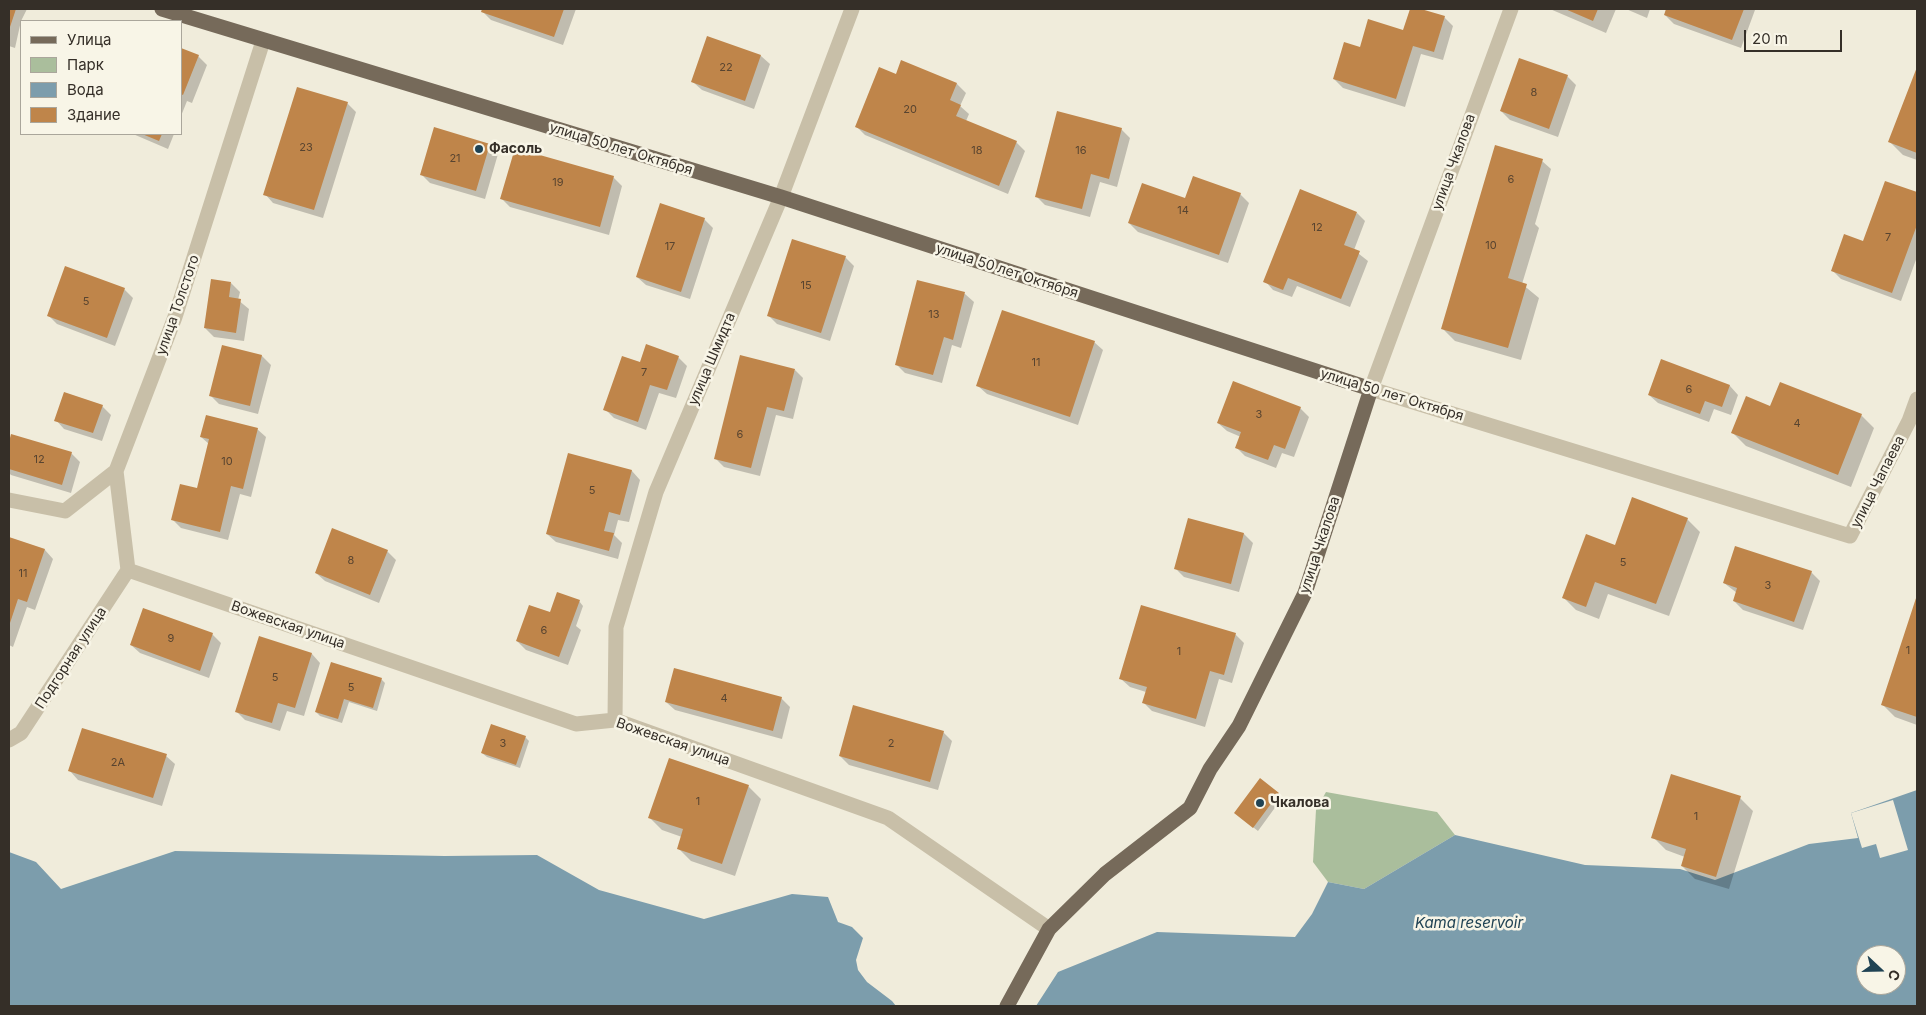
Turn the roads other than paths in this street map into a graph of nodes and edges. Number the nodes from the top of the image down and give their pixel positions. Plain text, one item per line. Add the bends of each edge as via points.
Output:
1 (162, 9) edge
2 (852, 9) edge
3 (1511, 9) edge
4 (263, 41) junction
5 (781, 198) junction
6 (1371, 389) junction
7 (1917, 399) edge
8 (116, 471) junction
9 (9, 500) edge
10 (1850, 536) joint
11 (128, 570) junction
12 (615, 720) junction
13 (9, 740) edge
14 (1049, 928) junction
15 (1008, 1006) edge

1 - 4 main road, улица 50 лет Октября
2 - 5 street, улица Шмидта
3 - 6 street, улица Чкалова
4 - 5 main road, улица 50 лет Октября
4 - 8 street, улица Толстого via 175,317
5 - 6 main road, улица 50 лет Октября
5 - 12 street, улица Шмидта via 656,492 616,627
6 - 10 street, улица 50 лет Октября
6 - 14 main road, улица Чкалова via 1305,593 1239,726 1210,769 1190,808 1105,874
7 - 10 street, улица Чапаева via 1910,421
8 - 9 street via 65,511
8 - 11 street, улица Толстого
11 - 12 street, Вожевская улица via 576,724
11 - 13 street, Подгорная улица via 21,734
12 - 14 street, Вожевская улица via 888,818
14 - 15 main road, улица Чкалова

